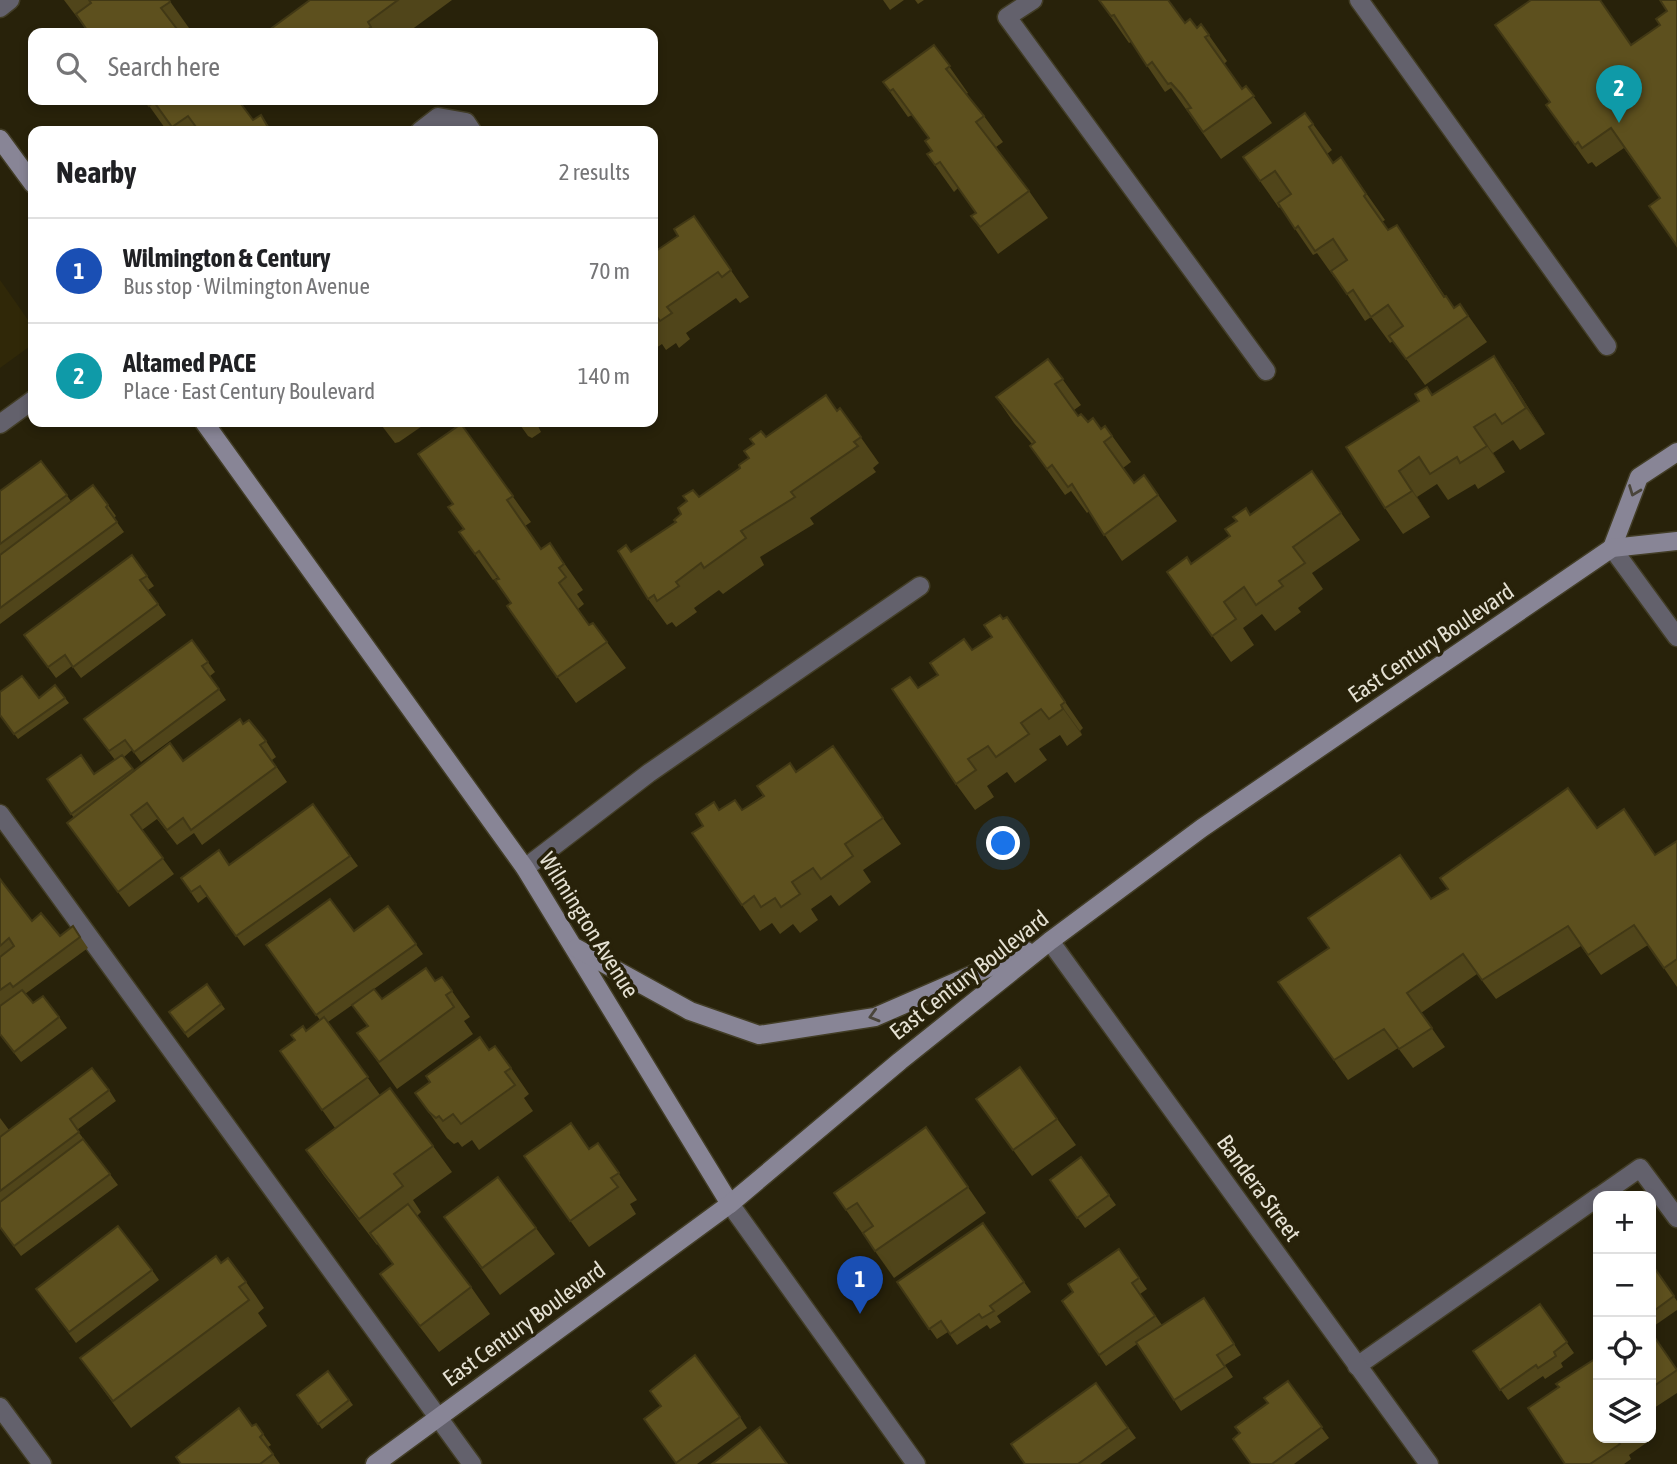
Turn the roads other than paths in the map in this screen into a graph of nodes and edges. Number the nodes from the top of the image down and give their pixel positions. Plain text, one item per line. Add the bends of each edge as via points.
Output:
1 (10, 0) edge
2 (1033, 0) edge
3 (1359, 0) edge
4 (0, 8) edge
5 (426, 126) edge
6 (469, 126) edge
7 (0, 139) edge
8 (28, 177) edge
9 (1607, 346) dead end
10 (1266, 370) dead end
11 (28, 404) edge
12 (0, 424) edge
13 (208, 427) edge
14 (1677, 452) edge
15 (1677, 541) edge
16 (1612, 548) junction
17 (920, 586) dead end
18 (1677, 637) edge
19 (0, 814) edge
20 (525, 868) junction
21 (1050, 941) junction
22 (576, 948) junction
23 (1607, 1191) edge
24 (1593, 1201) edge
25 (730, 1204) junction
26 (1677, 1219) edge
27 (1357, 1366) junction
28 (0, 1407) edge
29 (438, 1417) junction
30 (42, 1464) edge
31 (375, 1464) edge
32 (472, 1464) edge
33 (916, 1464) edge
34 (1429, 1464) edge

1 - 4 street
2 - 10 street via 1007,17
3 - 9 street
5 - 6 street via 438,117
7 - 8 main road
11 - 12 street
13 - 20 main road, Wilmington Avenue
14 -> 16 main road via 1639,477
15 - 16 main road, East Century Boulevard
16 - 18 street
16 - 21 main road, East Century Boulevard via 1202,828
17 - 20 street via 649,773
19 - 29 street
20 - 22 main road, Wilmington Avenue
21 -> 22 main road via 874,1017 759,1035 690,1011
21 - 25 main road, East Century Boulevard
21 - 27 street, Bandera Street
22 - 25 main road, Wilmington Avenue
23 - 26 street via 1640,1168
24 - 27 street
25 - 29 main road, East Century Boulevard
25 - 33 street, Wilmington Avenue
27 - 34 street, Bandera Street
28 - 30 street
29 - 31 main road, East Century Boulevard
29 - 32 street

